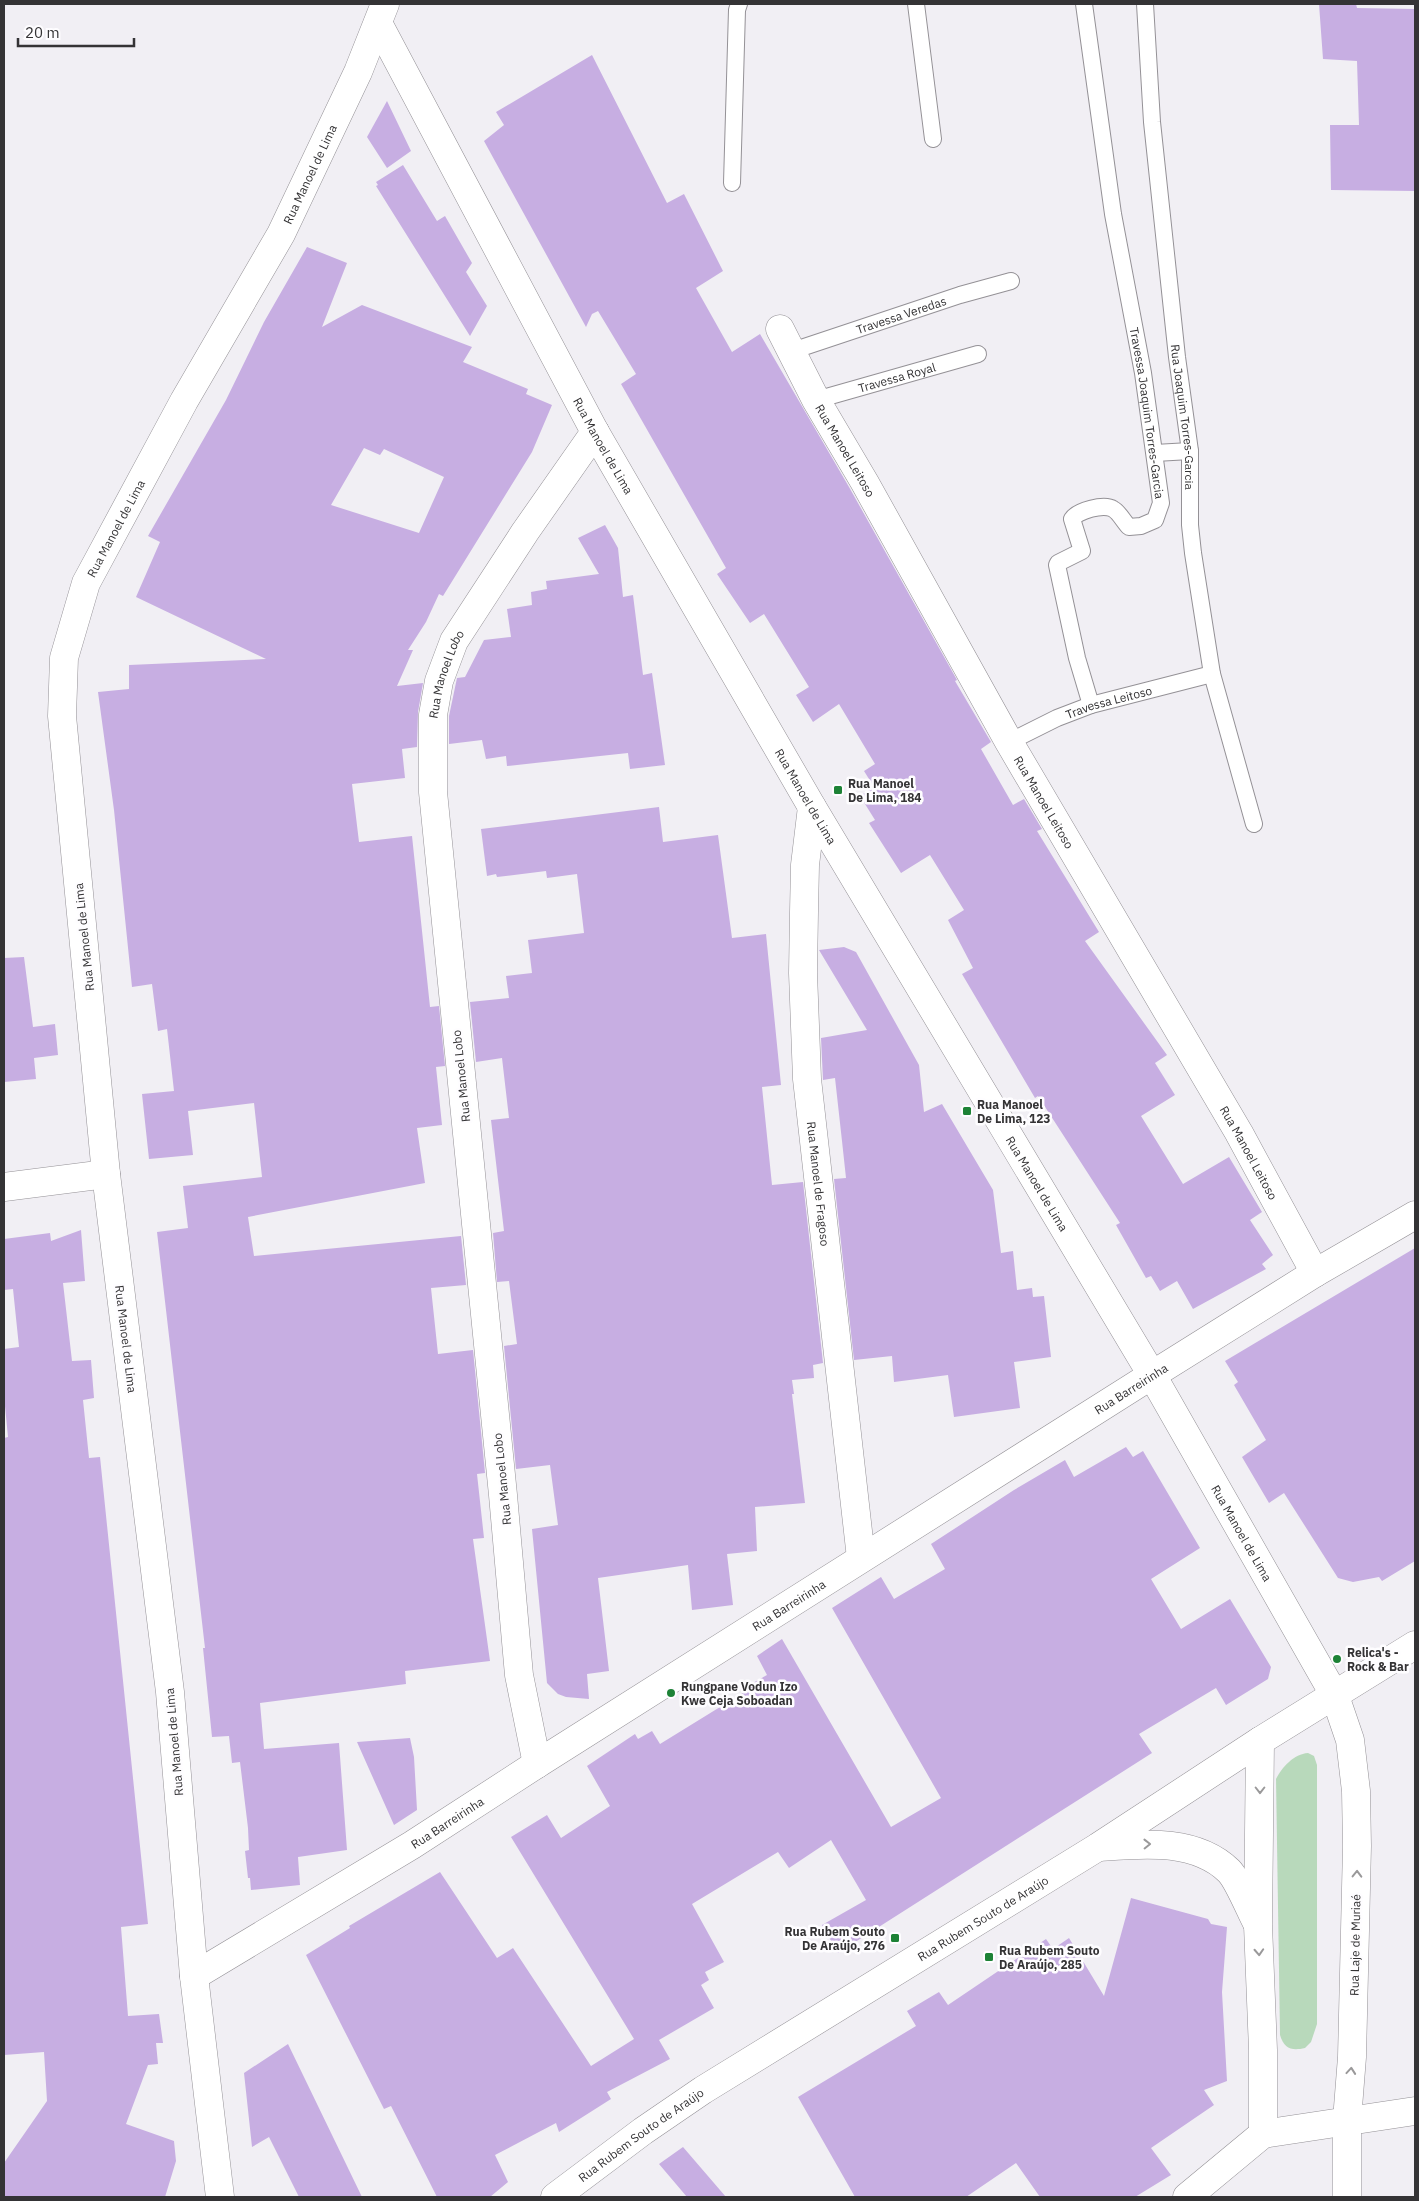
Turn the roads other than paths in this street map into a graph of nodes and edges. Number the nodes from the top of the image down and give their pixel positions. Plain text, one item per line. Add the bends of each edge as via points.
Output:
1 (739, 4) edge
2 (916, 4) edge
3 (1084, 4) edge
4 (1145, 4) edge
5 (382, 13) edge
6 (933, 139) dead end
7 (732, 183) dead end
8 (1011, 281) dead end
9 (786, 340) joint
10 (978, 354) dead end
11 (816, 400) junction
12 (595, 432) junction
13 (1190, 451) junction
14 (1155, 453) junction
15 (1212, 674) junction
16 (1091, 705) junction
17 (1009, 742) junction
18 (812, 807) junction
19 (1254, 824) dead end
20 (106, 1174) junction
21 (4, 1187) edge
22 (1415, 1215) edge
23 (1315, 1273) junction
24 (1152, 1376) junction
25 (861, 1558) junction
26 (1415, 1645) edge
27 (1335, 1696) junction
28 (1260, 1741) junction
29 (537, 1764) junction
30 (1098, 1847) junction
31 (1258, 1925) junction
32 (194, 1976) junction
33 (1415, 2111) edge
34 (1347, 2120) junction
35 (1263, 2134) junction
36 (220, 2197) edge
37 (555, 2197) edge
38 (1187, 2197) edge
39 (1347, 2197) edge

1 - 7 lane
2 - 6 lane
3 - 14 lane, Travessa Joaquim Torres-Garcia via 1113,214
4 - 13 lane, Rua Joaquim Torres-Garcia via 1152,131
5 - 12 street, Rua Manoel de Lima
5 - 20 street, Rua Manoel de Lima via 358,72 281,234 184,401 86,583 64,658 62,716
8 - 9 lane, Travessa Veredas
9 - 11 street, Rua Manoel Leitoso
10 - 11 lane, Travessa Royal
11 - 17 street, Rua Manoel Leitoso
12 - 18 street, Rua Manoel de Lima
12 - 29 street, Rua Manoel Lobo via 524,532 454,641 438,681 433,715 433,792 519,1675
13 - 14 lane
13 - 15 lane, Rua Joaquim Torres-Garcia via 1190,524
14 - 16 lane, Travessa Joaquim Torres-Garcia via 1161,504 1155,520 1135,528 1129,527 1110,508 1100,507 1076,514 1072,523 1082,551 1056,565
15 - 16 lane, Travessa Leitoso
15 - 19 lane, Rua Joaquim Torres-Garcia
16 - 17 lane, Travessa Leitoso
17 - 23 street, Rua Manoel Leitoso via 1239,1133
18 - 24 street, Rua Manoel de Lima
18 - 25 street, Rua Manoel de Fragoso via 805,865 803,973 806,1079
20 - 21 street
20 - 32 street, Rua Manoel de Lima via 170,1692
22 - 23 street, Rua Barreirinha
23 - 24 street, Rua Barreirinha
24 - 25 street, Rua Barreirinha
24 - 27 street, Rua Manoel de Lima
25 - 29 street, Rua Barreirinha
26 - 27 street, Rua Rubem Souto de Araújo
27 - 28 street, Rua Rubem Souto de Araújo
34 -> 27 street, Rua Laje de Muriaé via 1352,2057 1356,1791 1350,1740
28 - 30 street, Rua Rubem Souto de Araújo
28 -> 31 street
29 - 32 street, Rua Barreirinha via 412,1846
30 -> 31 street via 1165,1844 1214,1860 1231,1872
30 - 37 street, Rua Rubem Souto de Araújo via 703,2090 642,2131
31 -> 35 street
32 - 36 street, Rua Manoel de Lima
33 - 34 street
34 - 35 street
34 - 39 street, Rua Laje de Muriaé
35 - 38 street

